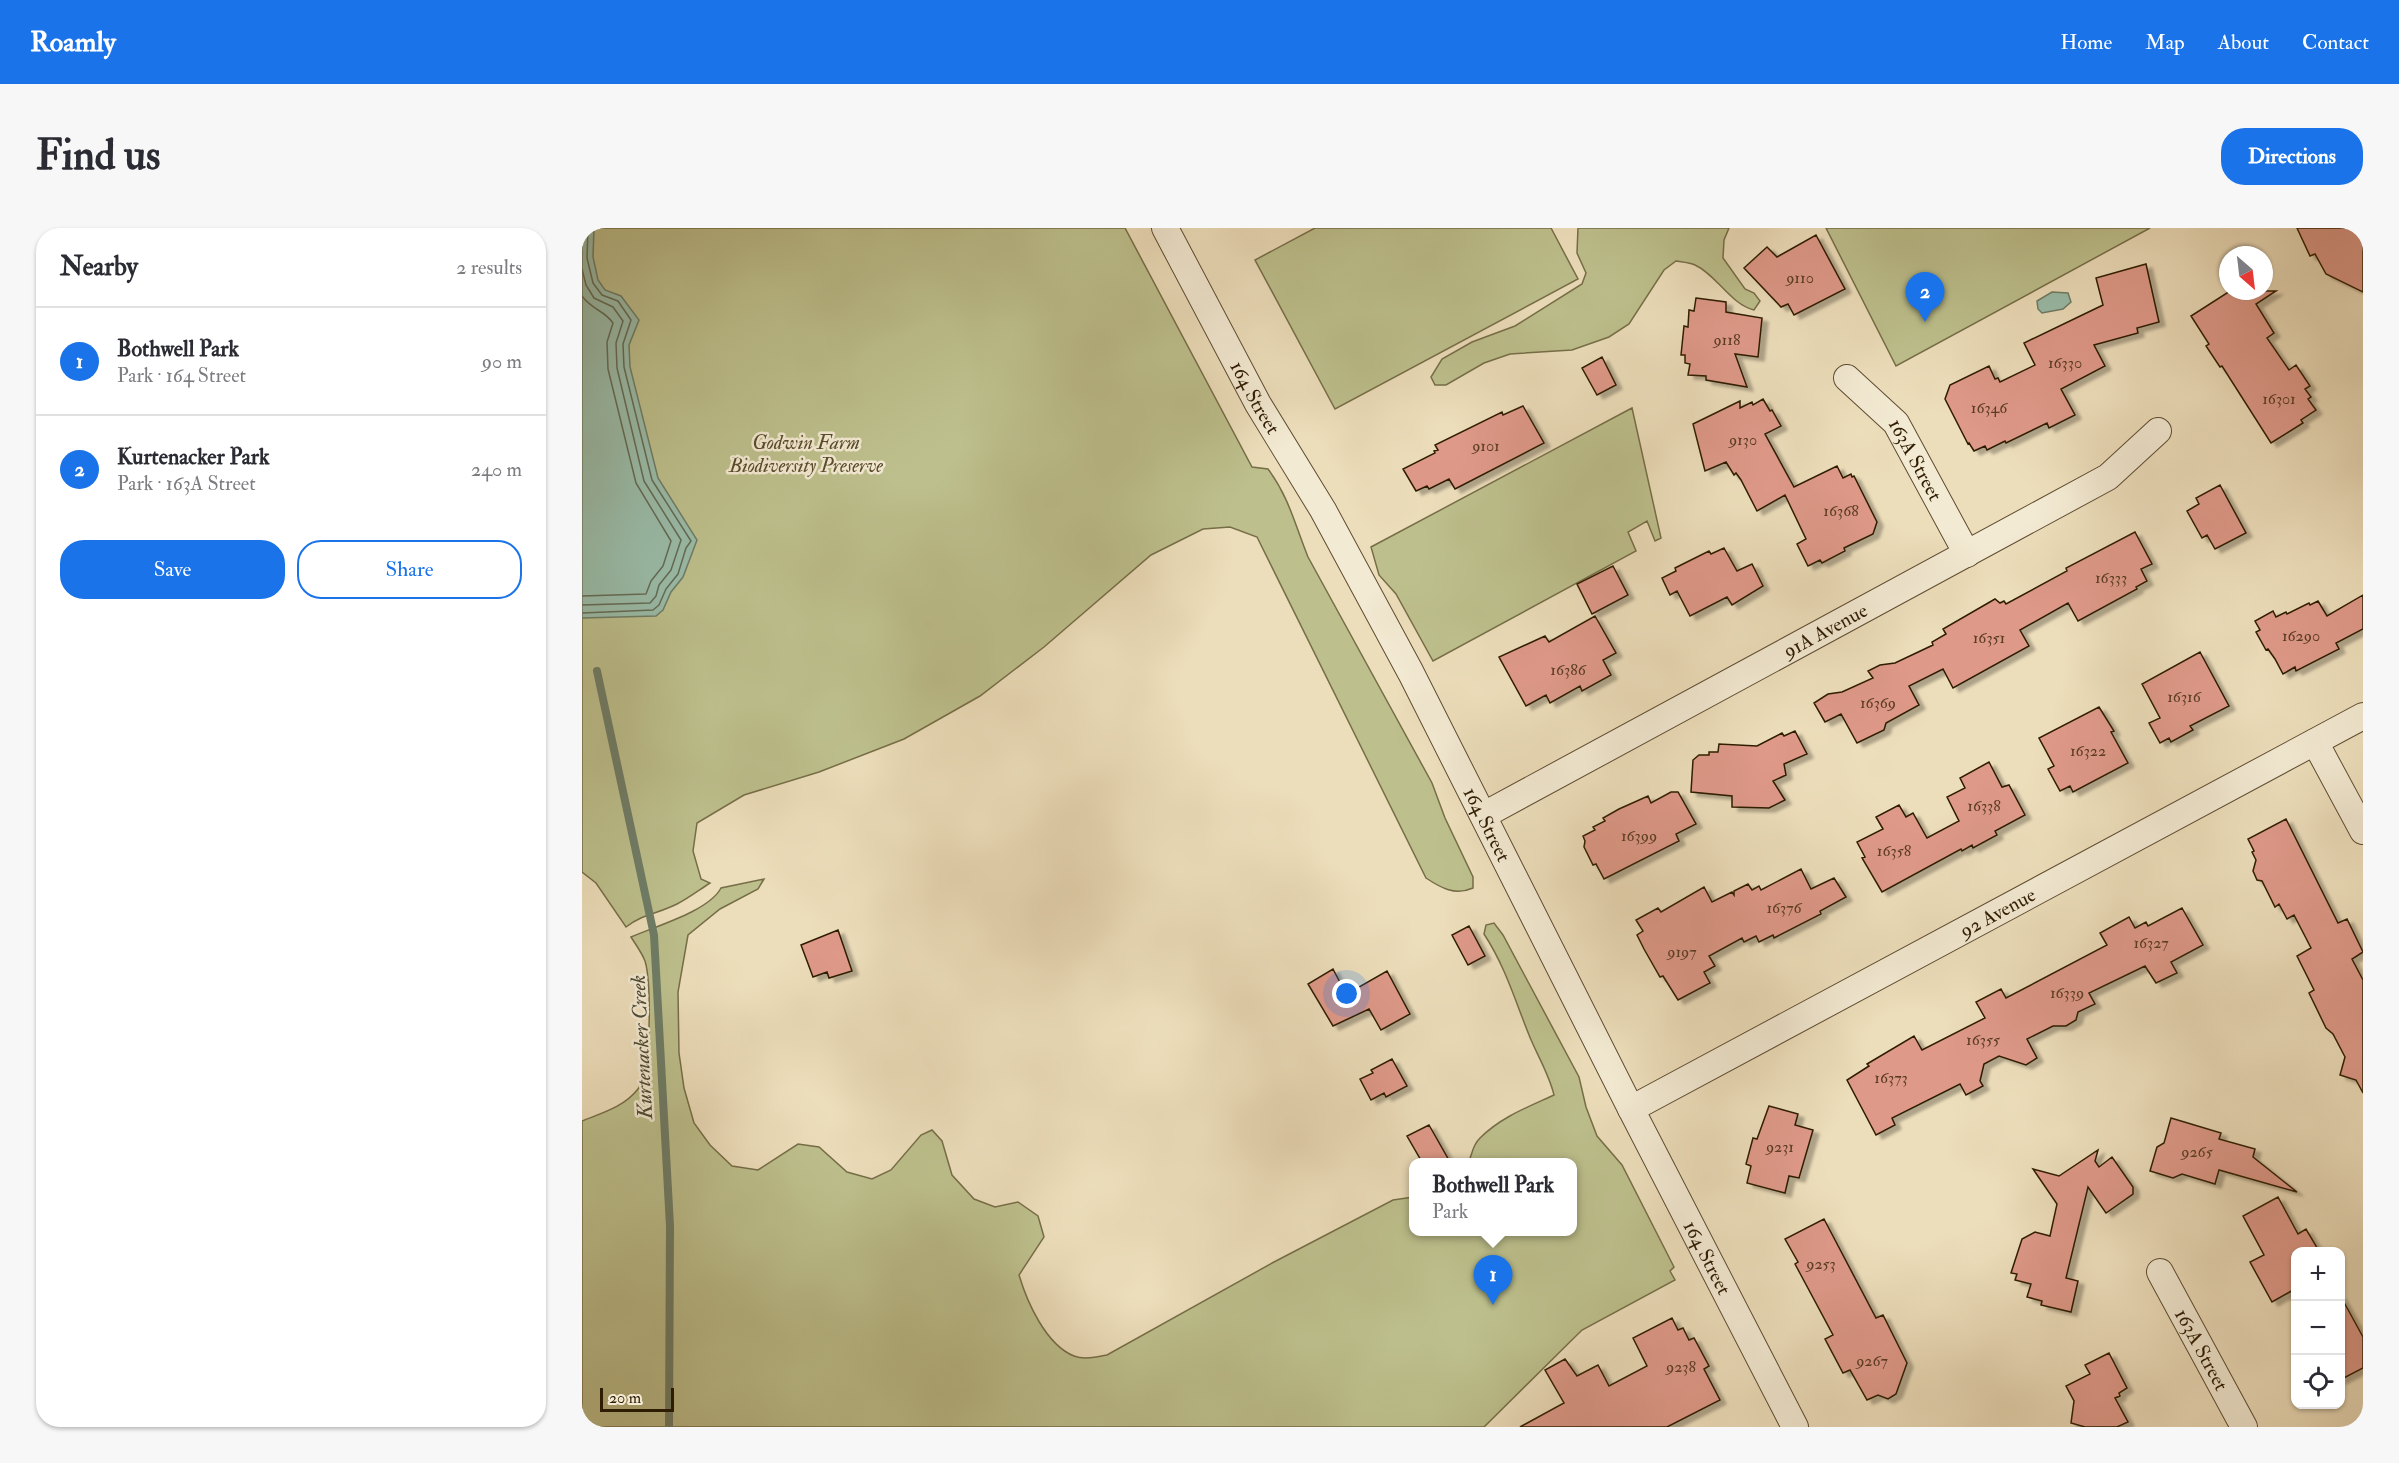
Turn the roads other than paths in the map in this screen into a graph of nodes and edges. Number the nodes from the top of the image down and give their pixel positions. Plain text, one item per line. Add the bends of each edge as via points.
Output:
1 (1165, 228) edge
2 (1847, 378) dead end
3 (2158, 431) dead end
4 (1967, 554) junction
5 (2363, 716) edge
6 (2315, 742) junction
7 (1484, 815) junction
8 (2363, 831) edge
9 (1631, 1109) junction
10 (2160, 1272) dead end
11 (1794, 1427) edge
12 (2244, 1427) edge

1 - 7 street, 164 Street via 1258,404 1323,510
2 - 4 street, 163A Street via 1896,423
3 - 4 street, 91A Avenue via 2108,477
4 - 7 street, 91A Avenue
5 - 6 street, 92 Avenue
6 - 8 street
6 - 9 street, 92 Avenue
7 - 9 street, 164 Street
9 - 11 street, 164 Street
10 - 12 street, 163A Street

